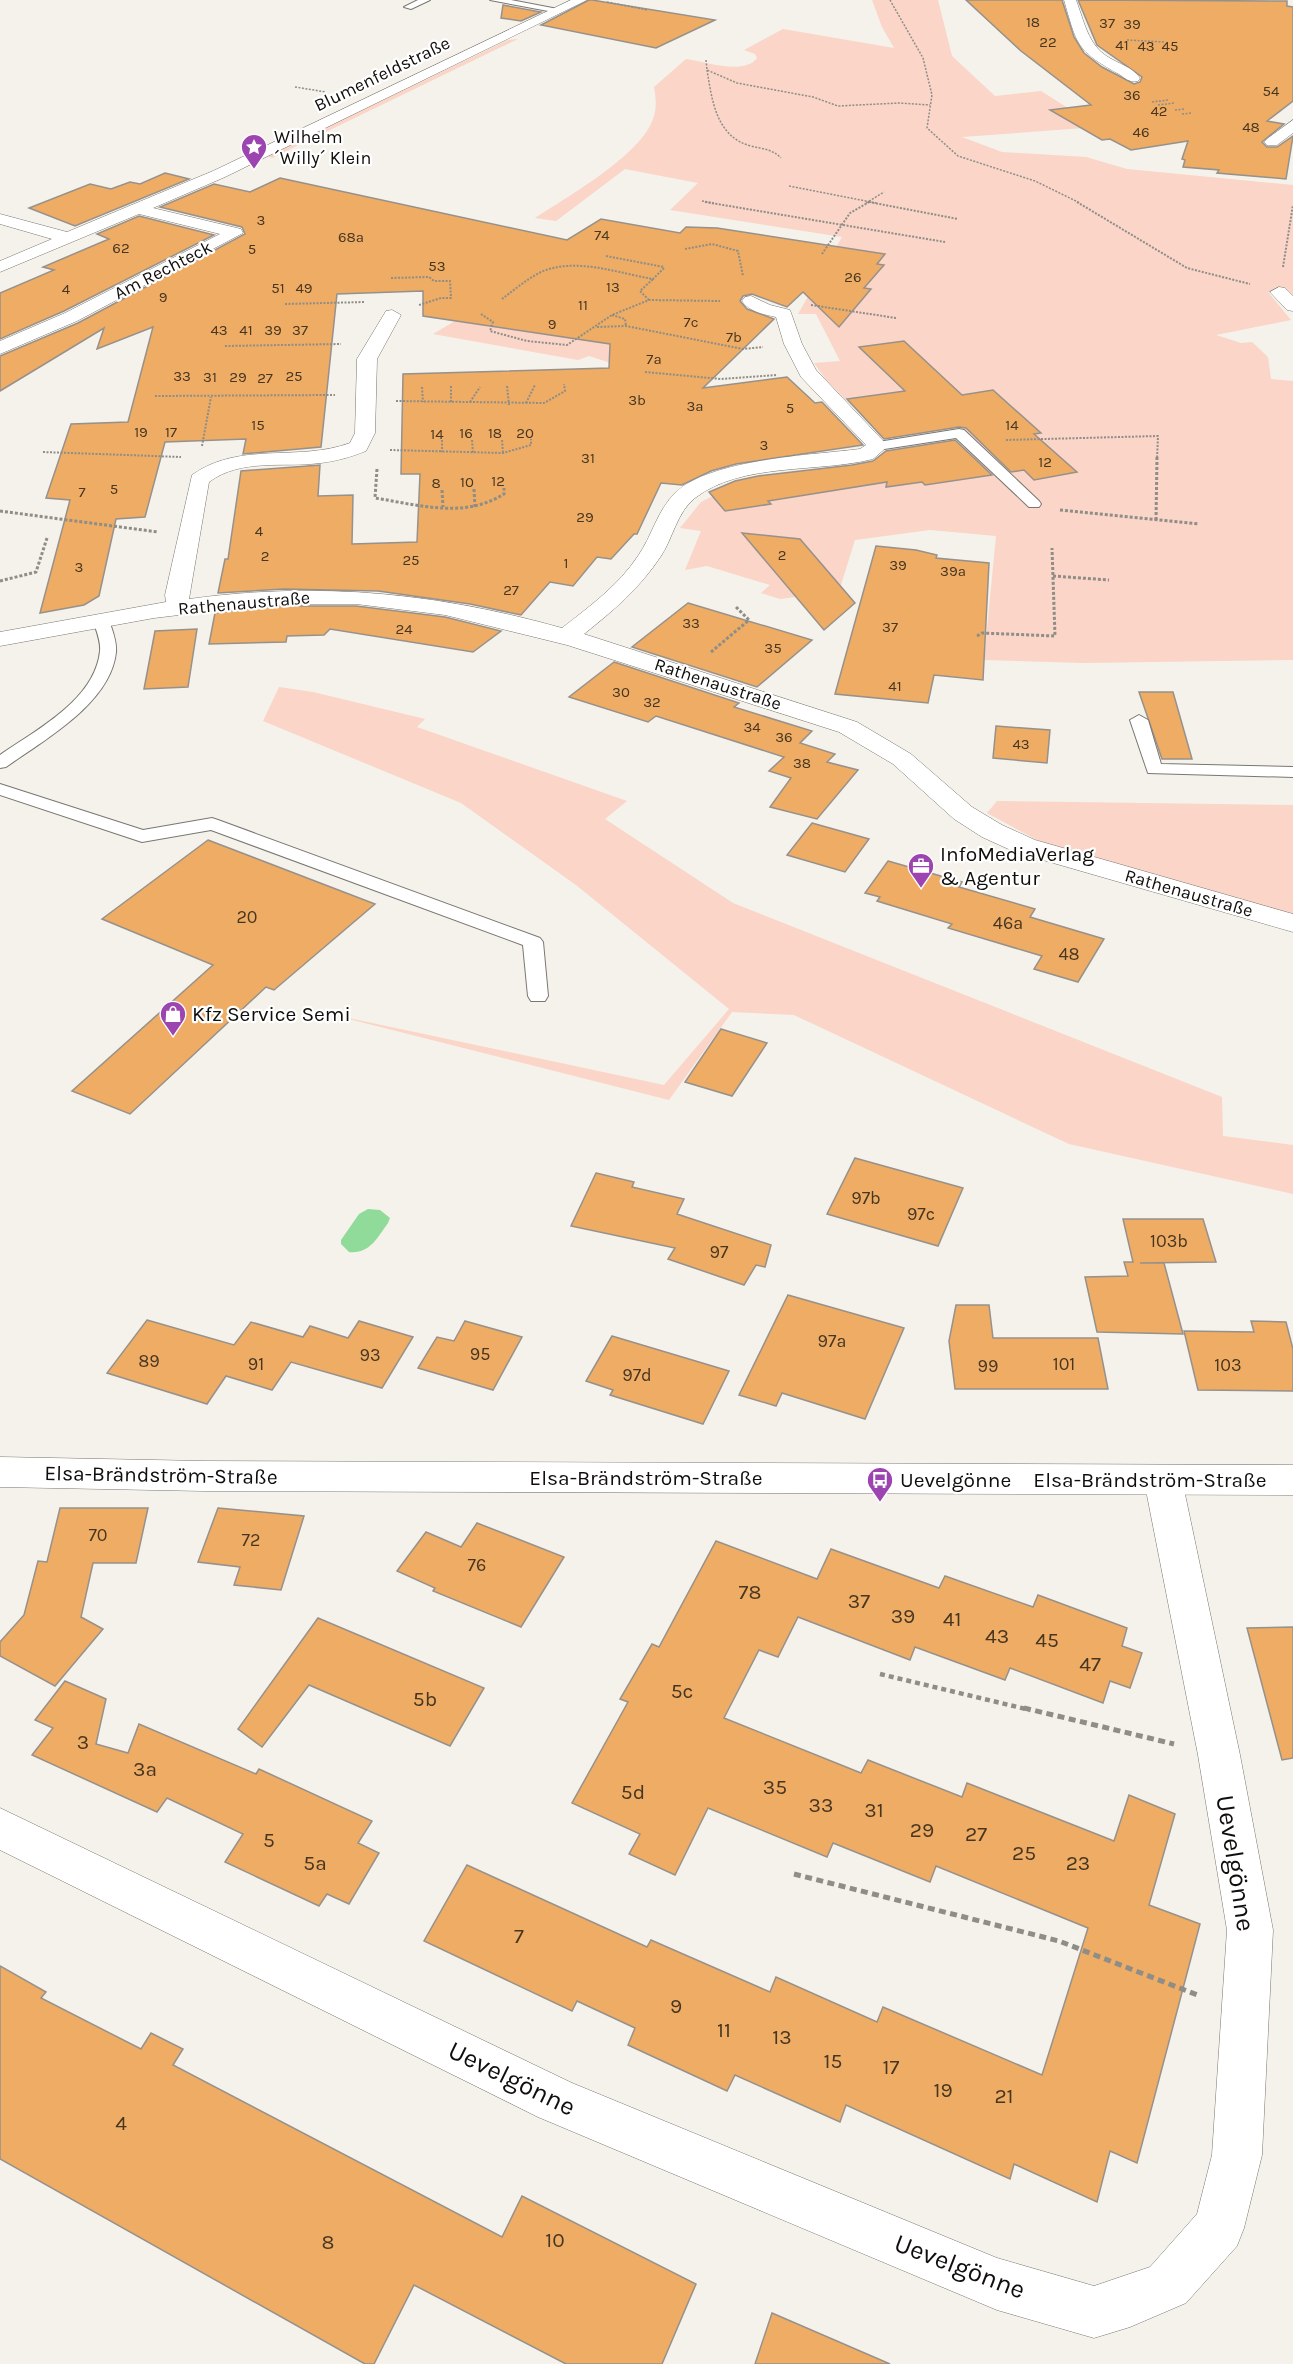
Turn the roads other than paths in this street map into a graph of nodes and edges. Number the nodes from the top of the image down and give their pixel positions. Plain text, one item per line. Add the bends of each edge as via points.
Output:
1 (426, 0) edge
2 (494, 0) edge
3 (581, 0) edge
4 (1070, 0) edge
5 (408, 7) dead end
6 (559, 10) junction
7 (1133, 78) dead end
8 (1293, 124) edge
9 (1272, 142) dead end
10 (138, 209) junction
11 (0, 219) edge
12 (69, 238) junction
13 (0, 267) edge
14 (1279, 292) road end
15 (751, 301) road end
16 (1293, 306) edge
17 (392, 315) road end
18 (0, 348) edge
19 (878, 446) junction
20 (1034, 504) road end
21 (179, 608) junction
22 (101, 620) junction
23 (567, 636) junction
24 (0, 639) edge
25 (1139, 720) dead end
26 (0, 763) edge
27 (1293, 772) edge
28 (0, 789) edge
29 (1293, 923) edge
30 (538, 996) dead end
31 (0, 1472) edge
32 (1163, 1480) junction
33 (1293, 1480) edge
34 (0, 1828) edge

1 - 5 lane
2 - 6 lane
3 - 6 street, Blumenfeldstraße
4 - 7 street via 1089,48
6 - 10 street, Blumenfeldstraße via 256,157
8 - 9 street
10 - 12 street, Blumenfeldstraße
10 - 18 street, Am Rechteck via 235,233 71,317
11 - 12 street
12 - 13 street, Blumenfeldstraße
14 - 16 street
15 - 19 street via 784,314 808,373
17 - 21 street via 367,359 368,449 339,456 207,462 189,531 177,595
19 - 20 lane via 960,433
19 - 23 street via 866,455 741,473 690,491 674,506 650,557 621,592
21 - 22 street, Rathenaustraße
21 - 23 street, Rathenaustraße via 257,599 363,597 446,606
22 - 24 street, Rathenaustraße
22 - 26 lane via 108,651 104,672 92,692
23 - 29 street, Rathenaustraße via 837,723 877,742 932,783 963,813 1025,846
25 - 27 lane via 1154,769
28 - 30 lane via 142,836 212,824 533,942
31 - 32 street, Elsa-Brändström-Straße
32 - 33 street, Elsa-Brändström-Straße
32 - 34 street, Uevelgönne via 1250,1930 1237,2155 1219,2228 1168,2285 1094,2312 997,2284 555,2100

